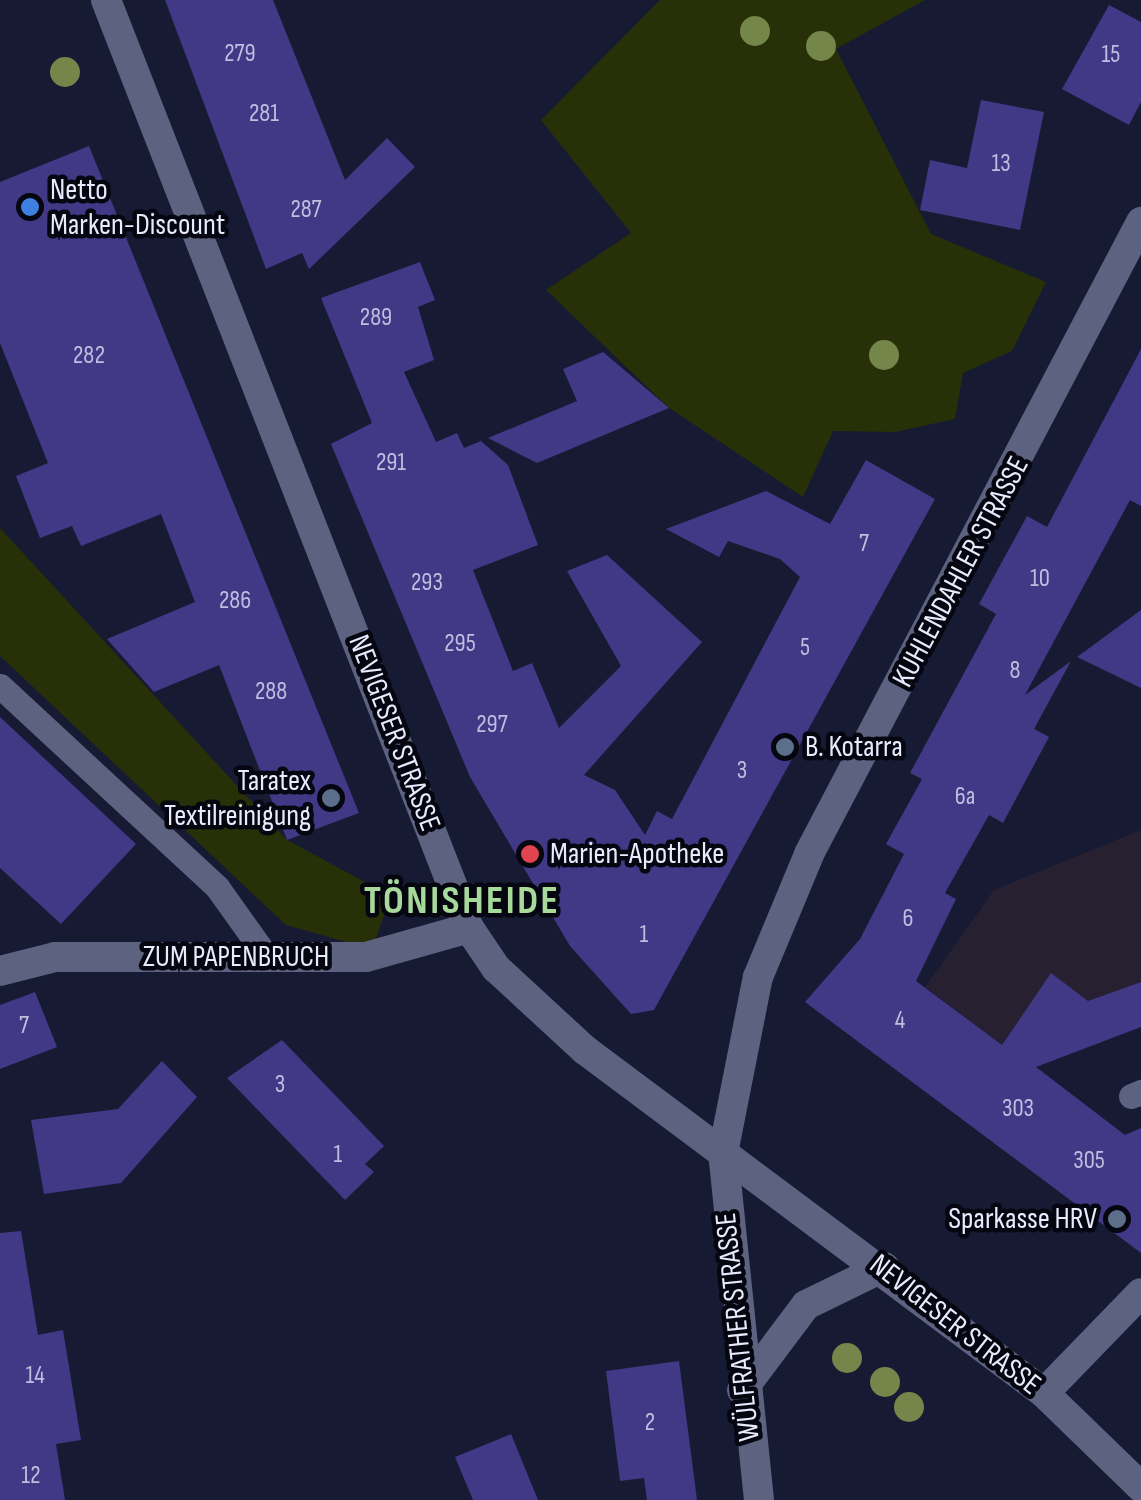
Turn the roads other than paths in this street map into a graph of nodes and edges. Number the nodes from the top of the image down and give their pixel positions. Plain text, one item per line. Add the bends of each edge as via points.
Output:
1 (106, 0) edge
2 (1141, 222) edge
3 (0, 686) edge
4 (469, 928) junction
5 (267, 957) junction
6 (0, 971) edge
7 (723, 1154) junction
8 (884, 1268) junction
9 (1141, 1293) edge
10 (742, 1390) junction
11 (1044, 1392) junction
12 (1141, 1487) edge
13 (759, 1500) edge

1 - 4 main road, NEVIGESER STRASSE
2 - 7 main road, KUHLENDAHLER STRASSE via 810,852 758,977
3 - 5 lane via 217,887
4 - 5 main road, ZUM PAPENBRUCH via 366,958
4 - 7 main road, NEVIGESER STRASSE via 535,1007
5 - 6 main road, ZUM PAPENBRUCH via 54,958
7 - 8 main road, NEVIGESER STRASSE
7 - 10 main road, WÜLFRATHER STRASSE
8 - 10 main road via 806,1305
8 - 11 main road, NEVIGESER STRASSE
9 - 11 main road
10 - 13 main road, WÜLFRATHER STRASSE
11 - 12 main road, NEVIGESER STRASSE

